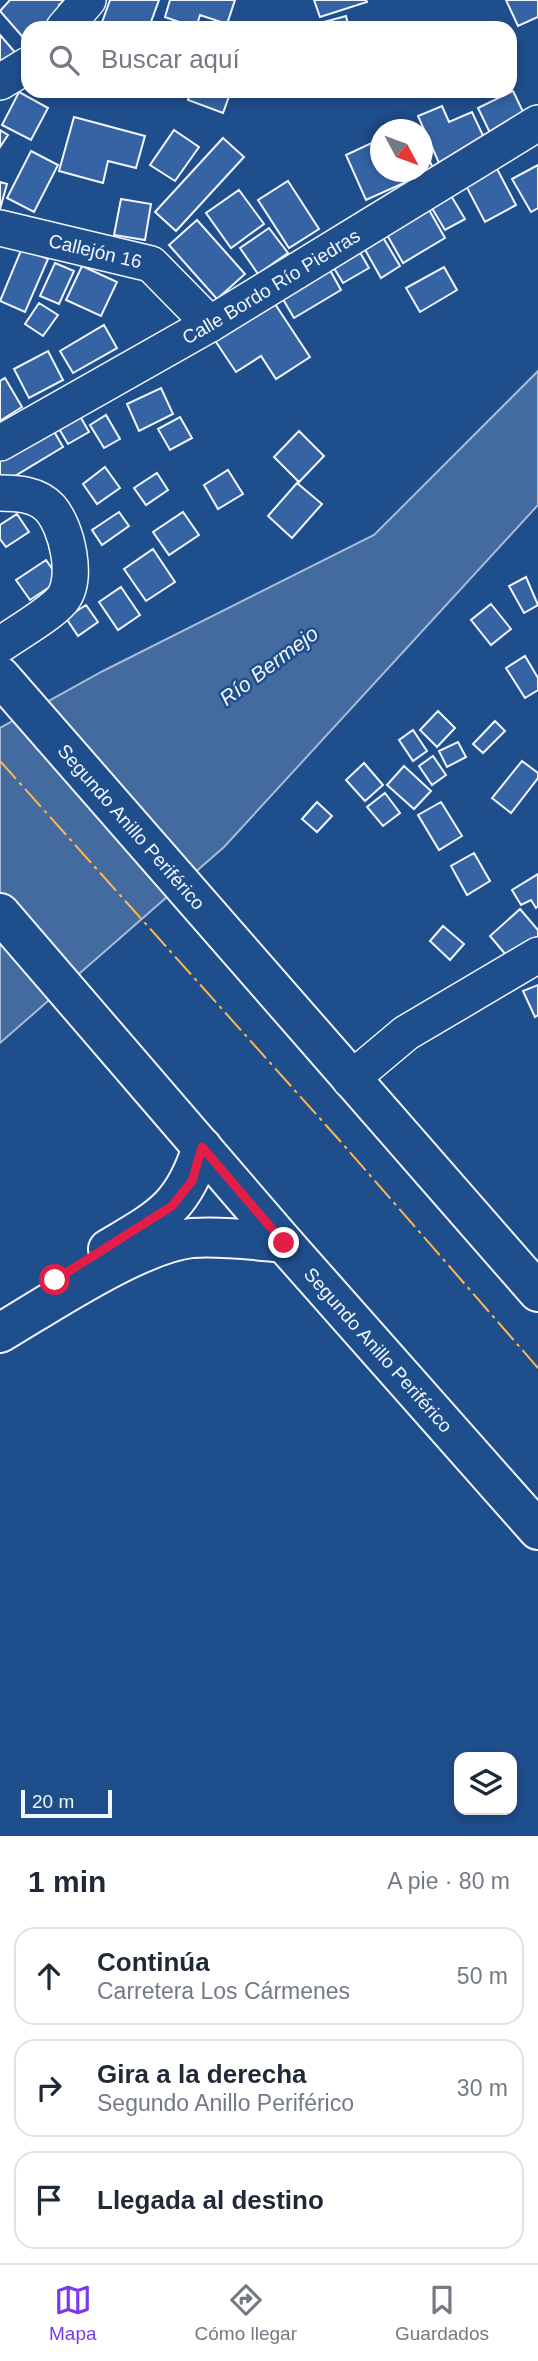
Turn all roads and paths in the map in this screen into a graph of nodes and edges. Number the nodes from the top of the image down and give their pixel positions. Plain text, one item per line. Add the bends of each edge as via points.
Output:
1 (88, 0) edge
2 (70, 21) edge
3 (21, 69) edge
4 (0, 82) edge
5 (538, 123) edge
6 (0, 229) edge
7 (210, 324) junction
8 (0, 443) edge
9 (0, 492) edge
10 (0, 645) edge
11 (0, 676) edge
12 (0, 913) edge
13 (538, 955) edge
14 (350, 1080) junction
15 (202, 1147) junction
16 (284, 1243) junction
17 (538, 1292) edge
18 (0, 1312) edge
19 (0, 1333) edge
20 (538, 1530) edge

1 - 2 street
3 - 4 street
5 - 7 street, Calle Bordo Río Piedras
6 - 7 street, Callejón 16 via 151,264
7 - 8 street, Calle Bordo Río Piedras
9 - 10 street via 22,493 50,508 65,536 69,582 62,600
11 - 14 main road, Segundo Anillo Periférico
12 - 15 main road, Segundo Anillo Periférico
13 - 14 street via 406,1033
14 - 17 main road, Segundo Anillo Periférico
15 - 16 main road, Segundo Anillo Periférico
15 - 18 main road via 192,1181 172,1206
16 - 19 main road via 190,1238 149,1249
16 - 20 main road, Segundo Anillo Periférico

